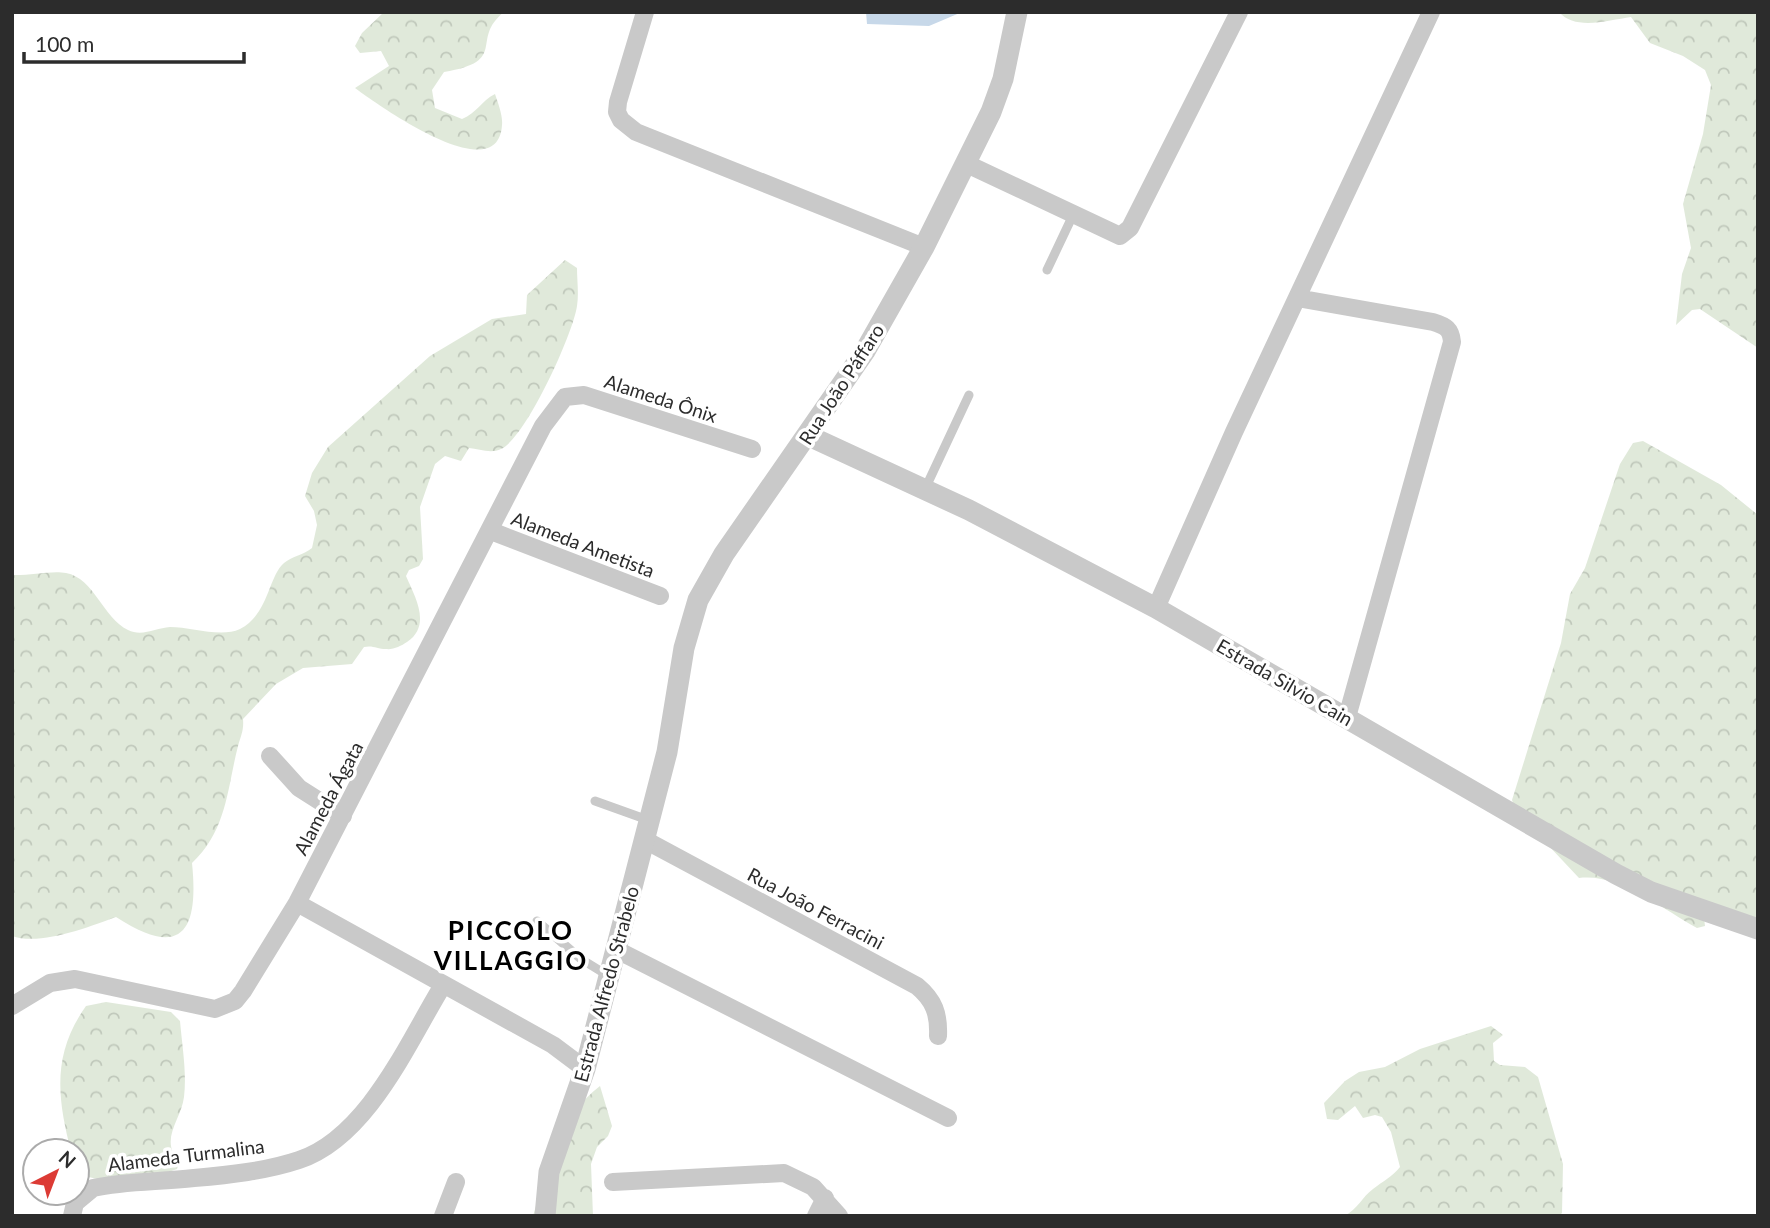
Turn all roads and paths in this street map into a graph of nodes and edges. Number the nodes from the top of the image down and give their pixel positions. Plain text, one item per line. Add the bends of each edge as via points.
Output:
1 (645, 12) edge
2 (1017, 12) edge
3 (1239, 12) edge
4 (1431, 12) edge
5 (967, 164) junction
6 (1073, 215) junction
7 (924, 247) junction
8 (1047, 270) dead end
9 (1297, 298) junction
10 (969, 395) dead end
11 (558, 403) joint
12 (809, 436) junction
13 (752, 449) dead end
14 (925, 489) junction
15 (491, 531) junction
16 (660, 596) dead end
17 (1156, 608) junction
18 (1347, 717) junction
19 (667, 752) joint
20 (270, 755) dead end
21 (595, 801) dead end
22 (343, 816) junction
23 (647, 830) junction
24 (297, 903) junction
25 (537, 921) dead end
26 (1758, 929) edge
27 (615, 949) junction
28 (609, 976) junction
29 (443, 985) junction
30 (12, 1006) edge
31 (938, 1036) dead end
32 (585, 1069) junction
33 (948, 1118) dead end
34 (456, 1182) dead end
35 (612, 1182) dead end
36 (825, 1198) junction
37 (72, 1216) edge
38 (443, 1216) edge
39 (545, 1216) edge
40 (816, 1216) edge
41 (839, 1216) edge

1 - 7 street via 618,102 617,112 626,125
2 - 5 street, Rua João Páffaro via 1003,79
3 - 6 street via 1130,228 1115,236
4 - 9 street
5 - 6 street
5 - 7 street, Rua João Páffaro
6 - 8 lane
7 - 12 street, Rua João Páffaro via 865,351
9 - 17 street
9 - 18 street via 1444,325 1452,342
10 - 14 lane
11 - 13 street, Alameda Ônix via 565,397 584,395
11 - 15 street, Alameda Ágata
12 - 14 street, Estrada Silvio Cain
12 - 19 street, Rua João Páffaro via 724,554 698,600 684,648
14 - 17 street, Estrada Silvio Cain
15 - 16 street, Alameda Ametista
15 - 22 street, Alameda Ágata
17 - 18 street, Estrada Silvio Cain
18 - 26 street, Estrada Silvio Cain via 1616,874 1651,892
19 - 23 street, Estrada Alfredo Strabelo
20 - 22 street via 299,788
21 - 23 lane
22 - 24 street, Alameda Ágata
23 - 27 street, Estrada Alfredo Strabelo
23 - 31 street, Rua João Ferracini via 917,986 936,1009
24 - 29 street
24 - 30 street, Alameda Ágata via 243,991 224,1007 215,1009 62,979
25 - 28 lane
27 - 28 street, Estrada Alfredo Strabelo
27 - 33 street
28 - 32 street, Estrada Alfredo Strabelo
29 - 32 street via 553,1045
29 - 37 street, Alameda Turmalina via 373,1101 319,1150 301,1159 237,1173 93,1188 75,1203
32 - 39 street, Estrada Alfredo Strabelo via 549,1172
34 - 38 street
35 - 36 street via 783,1173 796,1176
36 - 40 street
36 - 41 street

